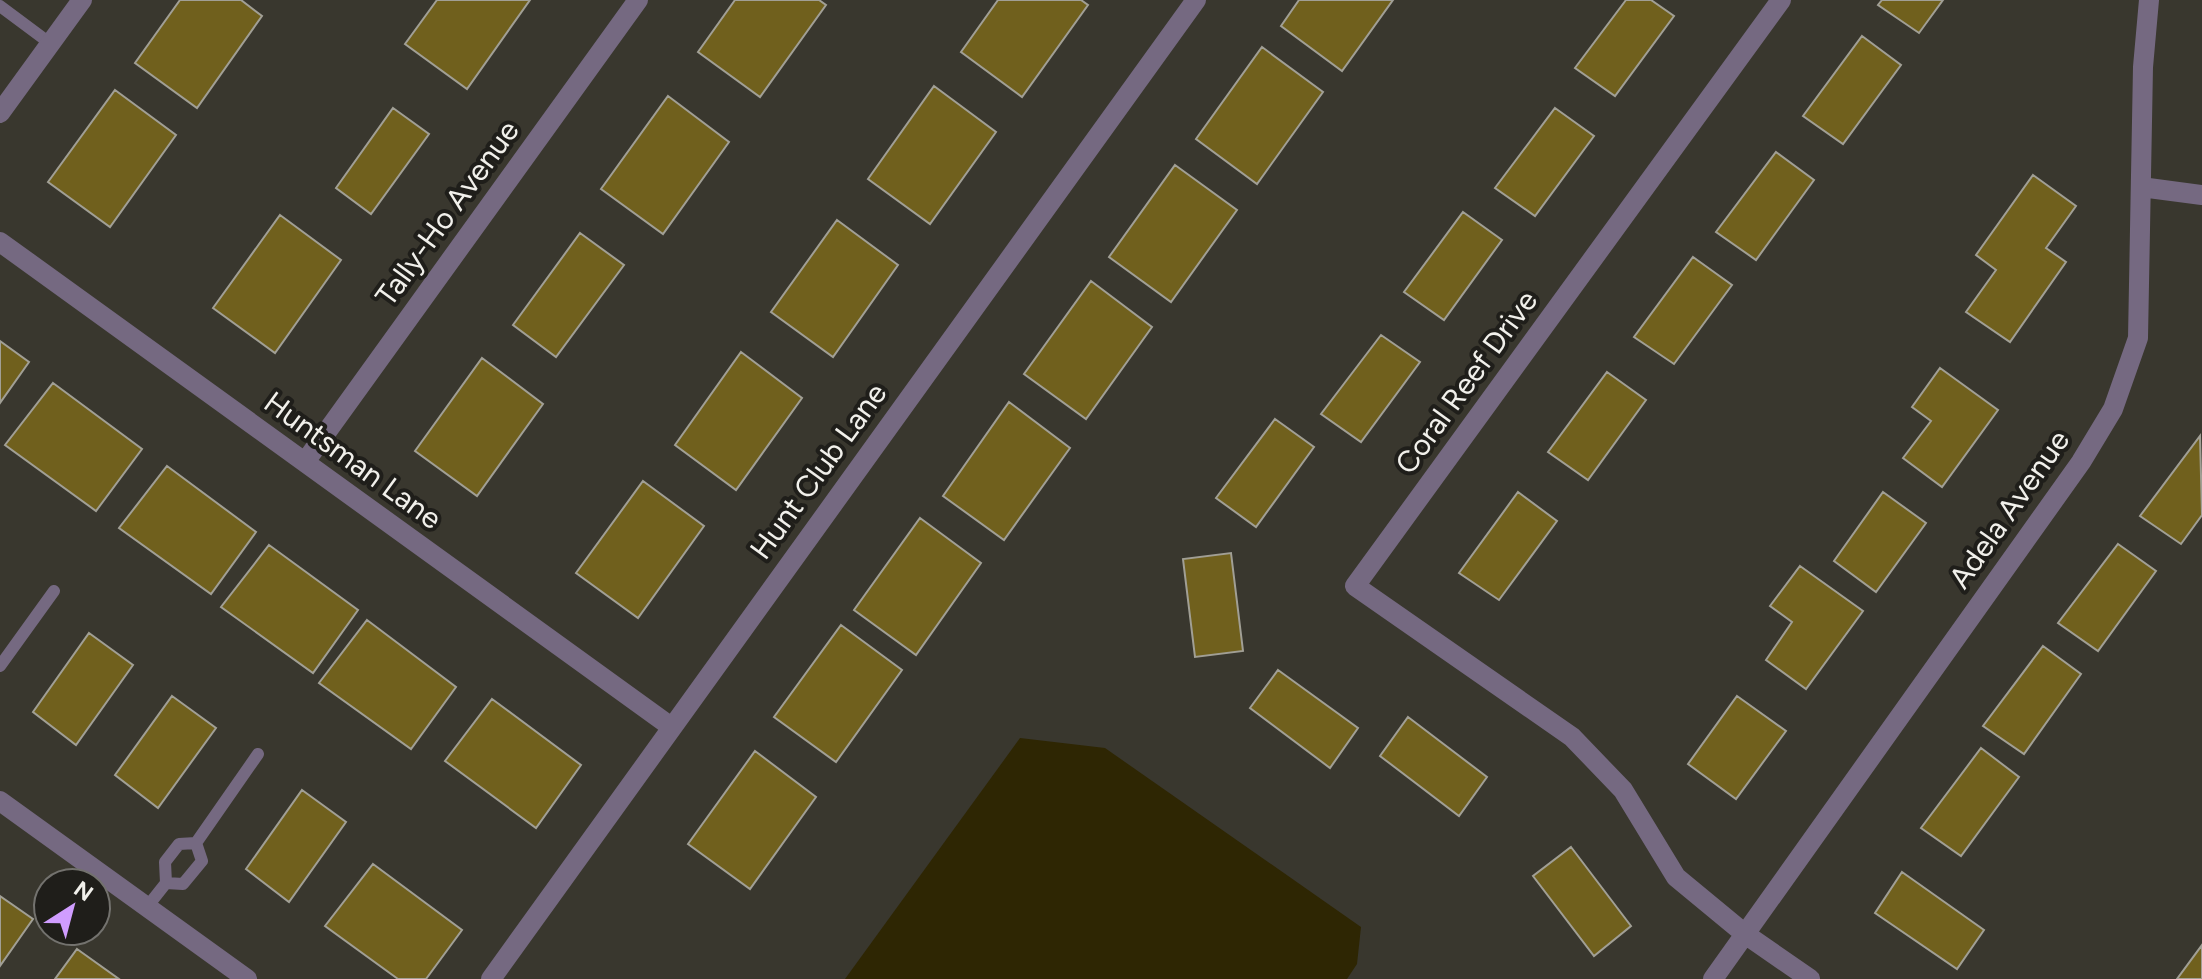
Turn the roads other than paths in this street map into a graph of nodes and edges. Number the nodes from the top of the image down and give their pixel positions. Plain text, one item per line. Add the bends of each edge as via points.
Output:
1 (82, 0) edge
2 (638, 0) edge
3 (1196, 0) edge
4 (1781, 0) edge
5 (2149, 0) edge
6 (0, 6) edge
7 (51, 44) junction
8 (0, 113) edge
9 (2141, 187) junction
10 (2202, 195) edge
11 (0, 242) edge
12 (305, 462) junction
13 (54, 591) dead end
14 (0, 666) edge
15 (670, 726) junction
16 (258, 754) dead end
17 (0, 801) edge
18 (196, 843) junction
19 (166, 883) junction
20 (147, 907) junction
21 (1745, 934) junction
22 (247, 979) edge
23 (491, 979) edge
24 (1713, 979) edge
25 (1810, 979) edge

1 - 7 street
2 - 12 street, Tally-Ho Avenue
3 - 15 street, Hunt Club Lane
4 - 21 street, Coral Reef Drive via 1355,586 1572,737 1623,790 1676,877
5 - 9 street, Adela Avenue
6 - 7 lane
7 - 8 street
9 - 10 street
9 - 21 street, Adela Avenue via 2138,338 2113,409 2081,462
11 - 12 street, Huntsman Lane
12 - 15 street, Huntsman Lane
13 - 14 lane
15 - 23 street, Hunt Club Lane
16 - 18 lane
17 - 20 street
18 - 19 lane via 179,844 165,862
18 - 19 lane via 202,861 183,884
19 - 20 lane
20 - 22 street
21 - 24 street, Adela Avenue
21 - 25 street

